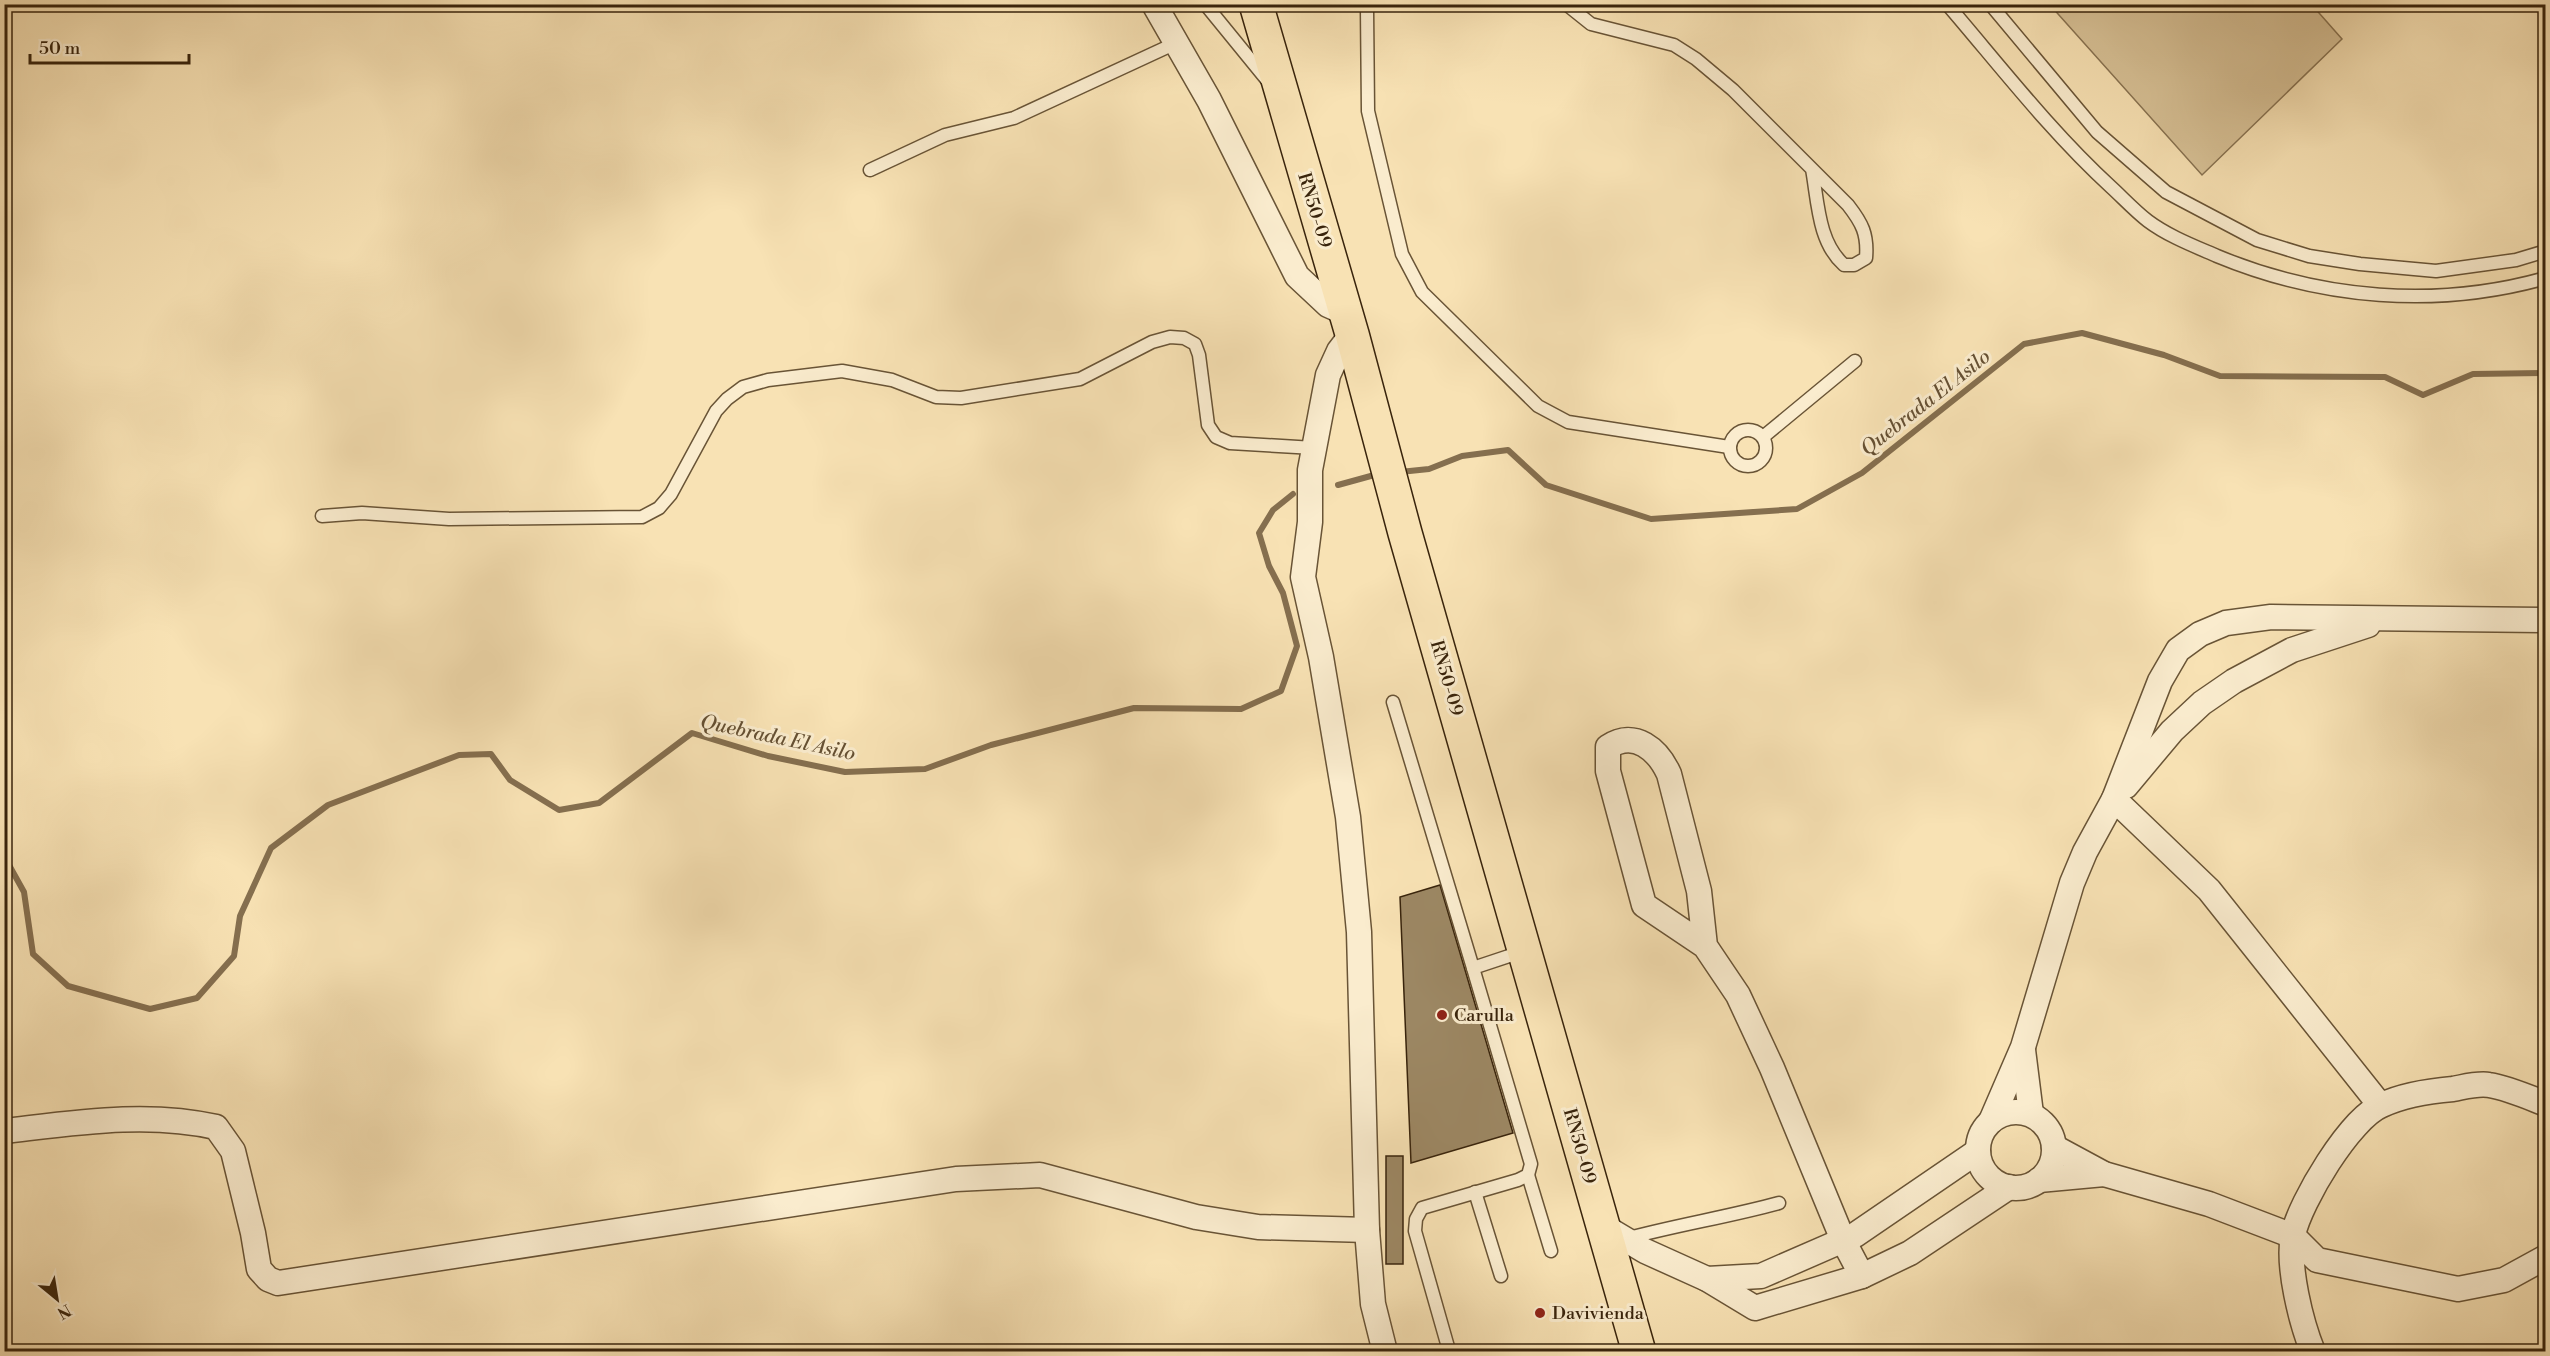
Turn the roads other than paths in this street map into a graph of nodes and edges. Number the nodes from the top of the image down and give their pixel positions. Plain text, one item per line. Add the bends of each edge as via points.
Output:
1 (1154, 4) edge
2 (1204, 4) edge
3 (1256, 4) edge
4 (1369, 4) edge
5 (1566, 4) edge
6 (1947, 4) edge
7 (1990, 4) edge
8 (1176, 43) junction
9 (1282, 99) junction
10 (1812, 169) junction
11 (870, 170) dead end
12 (2546, 251) edge
13 (2546, 278) edge
14 (1349, 324) junction
15 (1855, 361) dead end
16 (1763, 437) junction
17 (1729, 447) junction
18 (1314, 448) junction
19 (322, 516) dead end
20 (2388, 618) junction
21 (2546, 620) edge
22 (1393, 702) dead end
23 (2114, 799) junction
24 (1705, 946) junction
25 (1526, 951) junction
26 (1473, 968) junction
27 (2023, 1047) junction
28 (2546, 1104) edge
29 (2380, 1105) junction
30 (2031, 1114) junction
31 (1991, 1121) junction
32 (4, 1131) edge
33 (2054, 1147) junction
34 (1978, 1151) junction
35 (2104, 1174) junction
36 (1527, 1175) junction
37 (2039, 1180) junction
38 (2008, 1187) junction
39 (1475, 1192) junction
40 (1779, 1203) dead end
41 (1367, 1230) junction
42 (1613, 1233) junction
43 (2293, 1236) junction
44 (1843, 1240) junction
45 (1551, 1251) dead end
46 (2546, 1257) edge
47 (1501, 1276) dead end
48 (1862, 1276) junction
49 (1707, 1279) junction
50 (1448, 1347) dead end
51 (1385, 1352) edge
52 (1639, 1352) edge
53 (2313, 1352) edge

1 - 8 street
2 - 9 lane
3 - 9 main road, RN50-09
4 - 17 lane via 1368,111 1402,254 1422,292 1538,406 1568,422
5 - 10 lane via 1591,24 1674,45 1696,59
6 - 13 lane via 2074,153 2148,221 2196,247 2303,284 2364,295 2436,297 2478,293
7 - 12 lane via 2097,132 2166,192 2257,240 2309,256 2436,271 2506,262
8 - 11 lane via 1014,118 945,135
8 - 14 street via 1209,100 1297,276
9 - 14 main road, RN50-09
10 - 10 lane via 1824,236 1833,255 1844,265 1854,265 1866,258 1868,240 1863,225
14 - 18 street via 1328,375
14 - 25 main road, RN50-09
15 - 16 lane
16 - 17 lane via 1753,430 1741,431
16 - 17 lane via 1766,447 1755,464 1744,465 1735,460
18 - 19 lane via 1230,443 1216,437 1208,425 1195,344 1170,337 1152,342 1080,379 961,398 936,396 892,380 843,371 743,387 716,411 671,494 659,508 642,517 449,519 362,513
18 - 41 street via 1303,577 1348,817 1359,932
20 - 21 street
20 - 23 street via 2292,650 2234,681 2172,731
20 - 23 street via 2271,617 2226,623 2200,634 2178,650 2160,681
22 - 26 lane
23 - 27 street via 2072,883
23 - 29 street via 2209,890
24 - 24 street via 1644,905 1608,771 1608,747 1616,742 1631,740 1652,748 1669,774 1699,891
24 - 44 street via 1737,995 1762,1047
25 - 26 lane
25 - 42 main road, RN50-09
26 - 36 lane via 1531,1164
27 - 30 street
27 - 31 street
28 - 29 street via 2487,1084 2430,1091
29 - 43 street via 2337,1148 2302,1209
30 - 31 street via 2005,1113
30 - 33 street via 2049,1131
31 - 34 street via 1981,1134
32 - 41 street via 138,1119 186,1120 216,1127 233,1151 260,1269 278,1283 956,1179 1040,1175 1196,1217 1258,1227
33 - 35 street
33 - 37 street via 2052,1162
34 - 38 street via 1987,1174
34 - 44 street via 1881,1219
35 - 37 street
35 - 43 street via 2209,1204
36 - 39 lane
36 - 45 lane
37 - 38 street via 2023,1187
38 - 48 street via 1910,1253
39 - 47 lane
39 - 50 lane via 1422,1208 1416,1219 1415,1231
40 - 42 lane via 1726,1217
41 - 51 street via 1373,1304
42 - 49 street
42 - 52 main road, RN50-09
43 - 46 street via 2317,1260 2458,1289 2504,1280
43 - 53 street via 2294,1276 2302,1324
44 - 48 street
44 - 49 street via 1761,1276
48 - 49 street via 1755,1308

